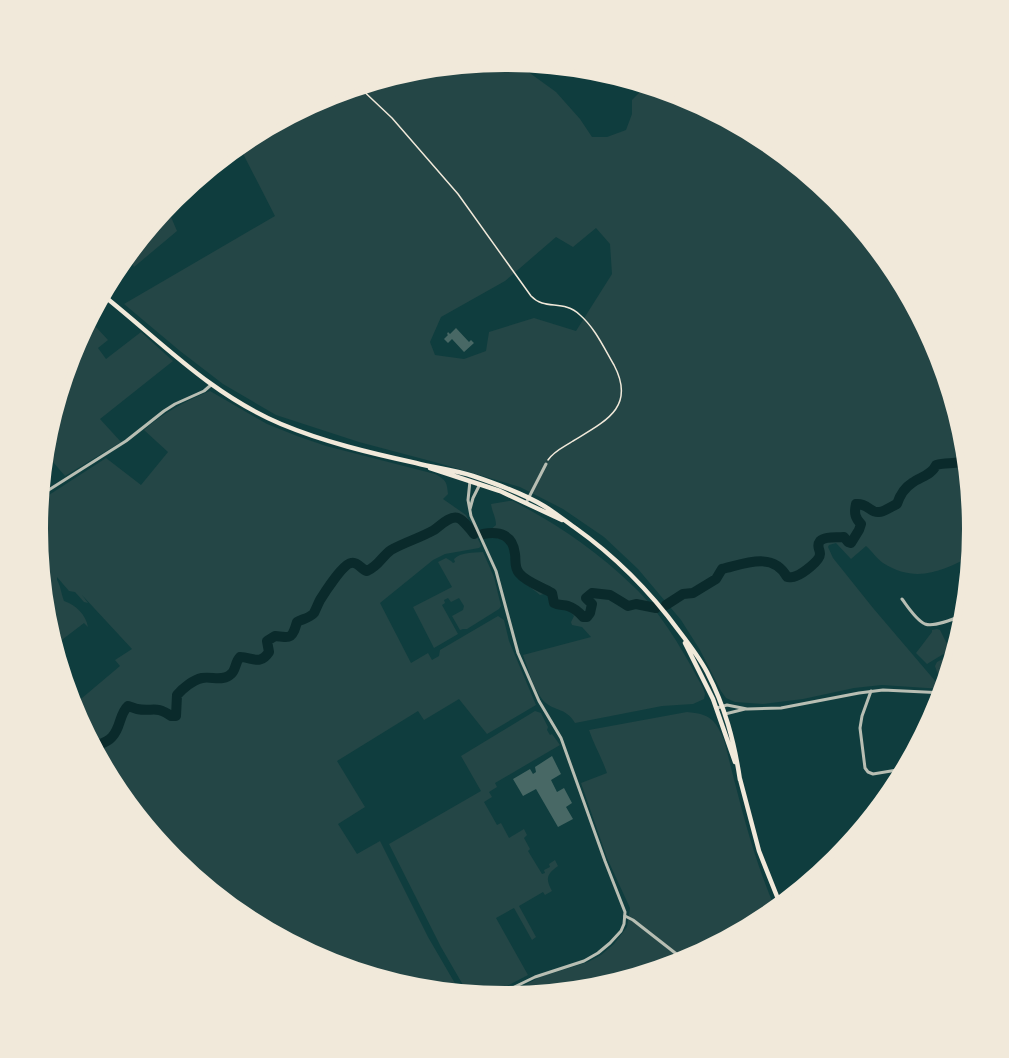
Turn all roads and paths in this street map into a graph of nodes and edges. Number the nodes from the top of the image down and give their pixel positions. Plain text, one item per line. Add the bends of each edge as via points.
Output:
1 (363, 90) edge
2 (105, 297) edge
3 (211, 385) junction
4 (546, 464) joint
5 (471, 478) junction
6 (481, 482) junction
7 (45, 493) edge
8 (528, 501) junction
9 (470, 510) junction
10 (902, 599) dead end
11 (957, 617) edge
12 (871, 691) junction
13 (935, 692) edge
14 (719, 707) junction
15 (747, 709) junction
16 (723, 715) junction
17 (898, 770) edge
18 (778, 900) edge
19 (625, 916) junction
20 (679, 956) edge
21 (508, 990) edge

1 - 4 path via 458,194 531,296 541,303 565,306 577,313 591,327 616,369 622,389 617,407 599,424 554,453
2 - 3 main road
3 - 5 main road via 260,415 300,432 447,468
3 - 7 street via 164,411 126,441
4 - 8 street
5 - 6 main road
5 - 9 street
6 - 8 main road
6 - 9 street
8 - 14 main road via 549,508 632,574 680,632
9 - 19 street via 496,571 524,668 560,734
10 - 11 street via 928,625
12 - 13 street
12 - 15 street via 787,707
12 - 17 street via 860,728 865,768 873,774
14 - 15 street
14 - 16 main road
15 - 16 street
16 - 18 main road via 759,851
19 - 20 street
19 - 21 street via 621,931 598,953

